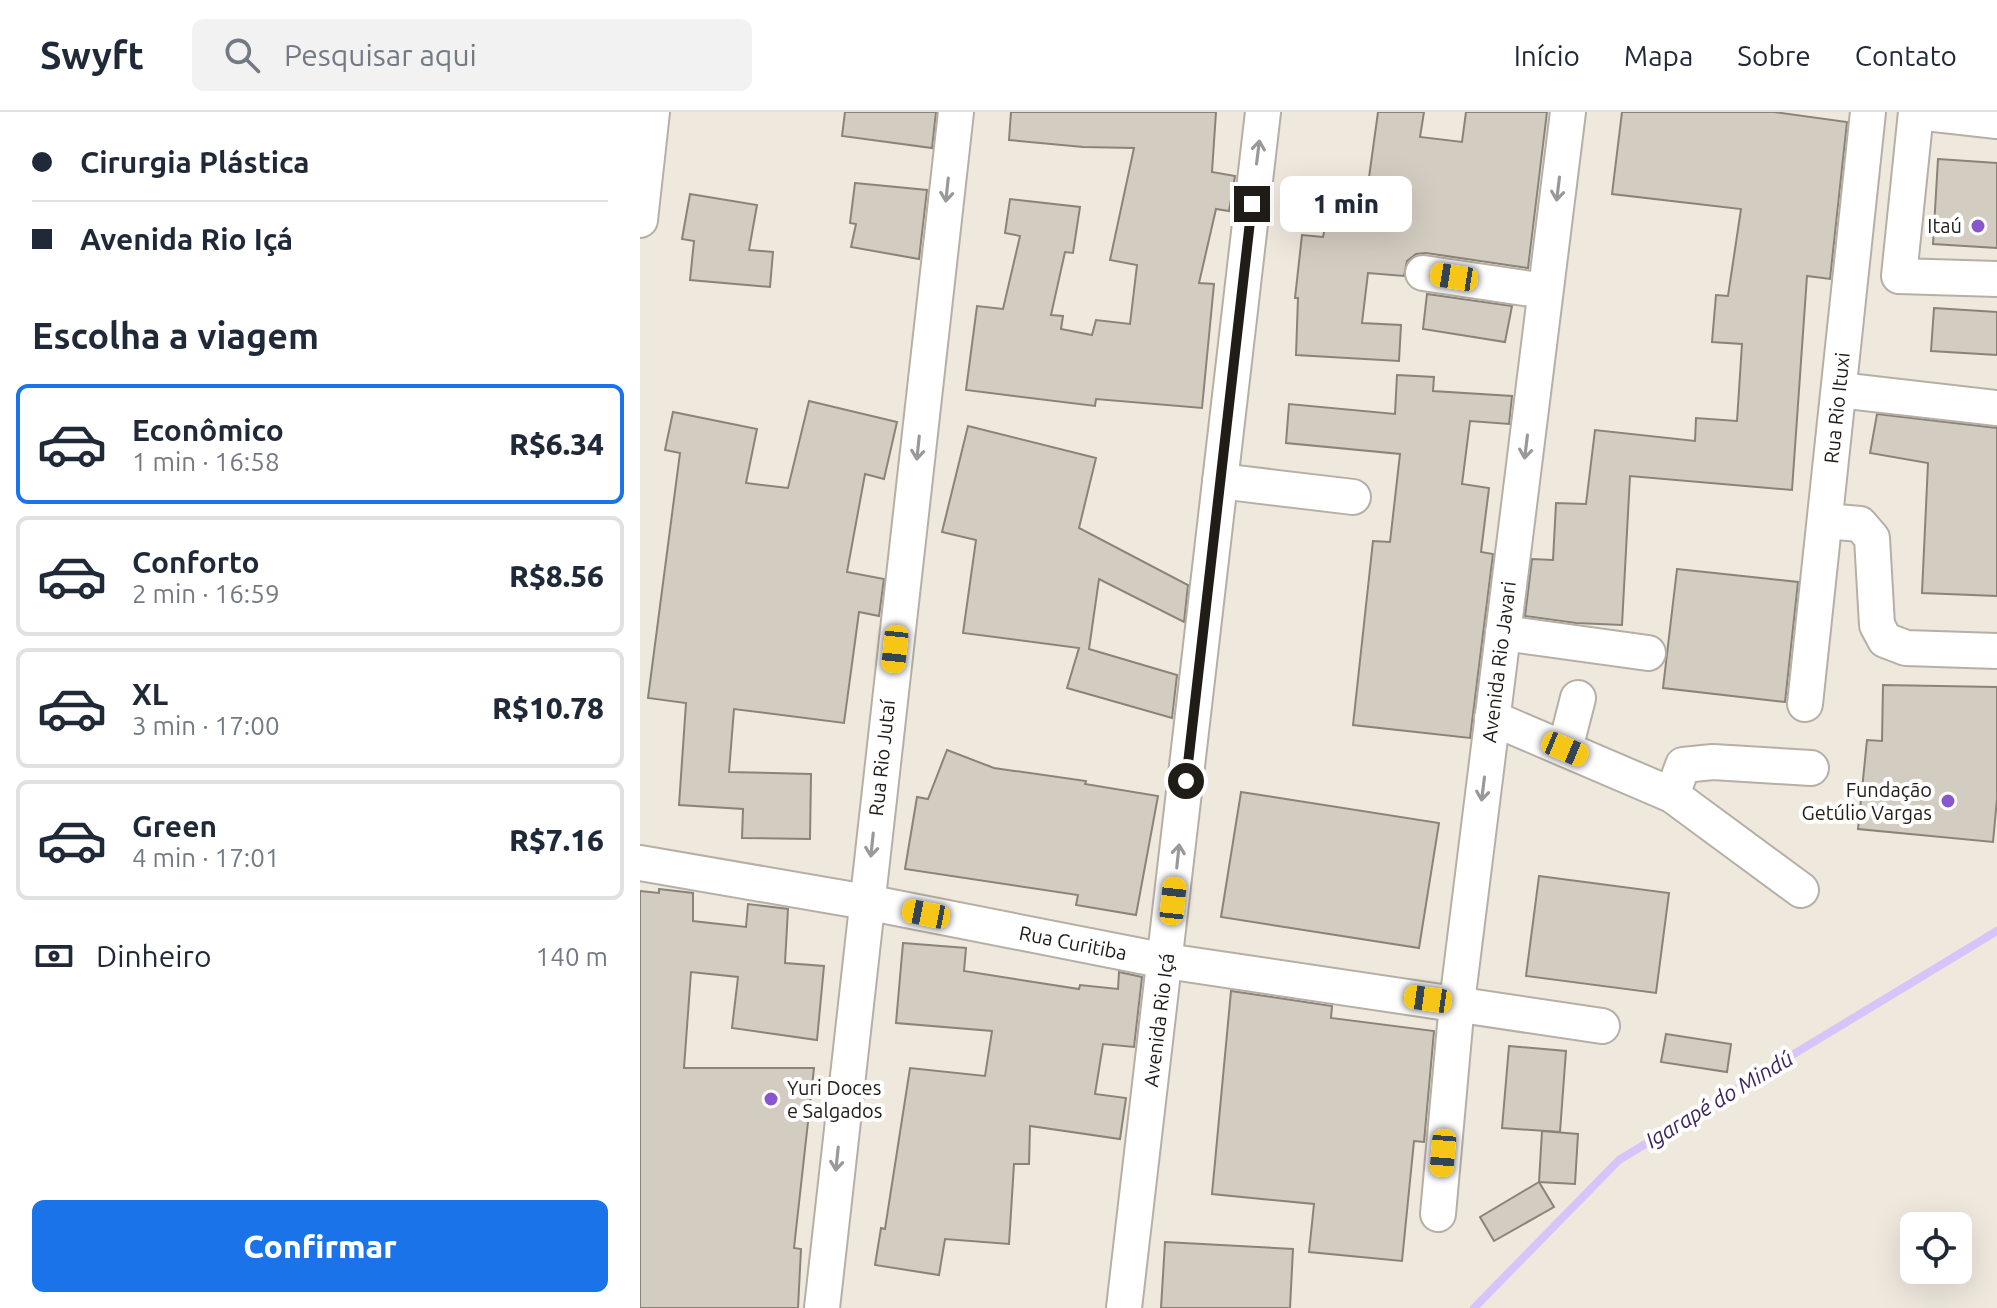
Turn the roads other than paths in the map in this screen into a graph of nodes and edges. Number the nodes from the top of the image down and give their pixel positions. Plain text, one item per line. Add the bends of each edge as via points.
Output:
1 (652, 112) edge
2 (956, 112) edge
3 (1263, 112) edge
4 (1568, 112) edge
5 (1868, 112) edge
6 (1916, 112) edge
7 (1997, 121) edge
8 (640, 220) edge
9 (1423, 273) dead end
10 (1997, 279) edge
11 (1545, 291) junction
12 (1839, 390) junction
13 (1997, 408) edge
14 (1220, 481) junction
15 (1353, 497) dead end
16 (1825, 521) junction
17 (1503, 633) junction
18 (1997, 651) edge
19 (1648, 653) dead end
20 (1578, 698) dead end
21 (1805, 704) dead end
22 (1492, 718) junction
23 (1565, 749) junction
24 (1811, 768) dead end
25 (1672, 795) junction
26 (640, 863) edge
27 (1801, 890) dead end
28 (866, 902) junction
29 (1166, 961) junction
30 (1457, 1003) junction
31 (1602, 1026) dead end
32 (1438, 1214) dead end
33 (822, 1308) edge
34 (1124, 1308) edge

1 - 8 street
2 -> 28 street, Rua Rio Jutaí
14 -> 3 street, Avenida Rio Içá
4 -> 11 street, Avenida Rio Javari
5 - 12 street, Rua Rio Ituxi
6 - 7 street
6 - 10 street via 1899,276
9 - 11 street
11 -> 17 street, Avenida Rio Javari
12 - 13 street
12 - 16 street, Rua Rio Ituxi
14 - 15 street
29 -> 14 street, Avenida Rio Içá
16 - 18 street via 1860,524 1872,538 1877,625 1885,640 1906,648
16 - 21 street, Rua Rio Ituxi
17 - 19 street
17 - 22 street, Avenida Rio Javari
20 - 23 street
22 - 23 street
22 -> 30 street, Avenida Rio Javari
23 - 25 street
24 - 25 street via 1683,765
25 - 27 street
26 - 28 street, Rua Curitiba
28 - 29 street, Rua Curitiba
28 -> 33 street, Rua Rio Jutaí
29 - 30 street, Rua Curitiba
29 - 34 street, Avenida Rio Içá
30 - 31 street, Rua Curitiba
30 - 32 street, Avenida Rio Javari

